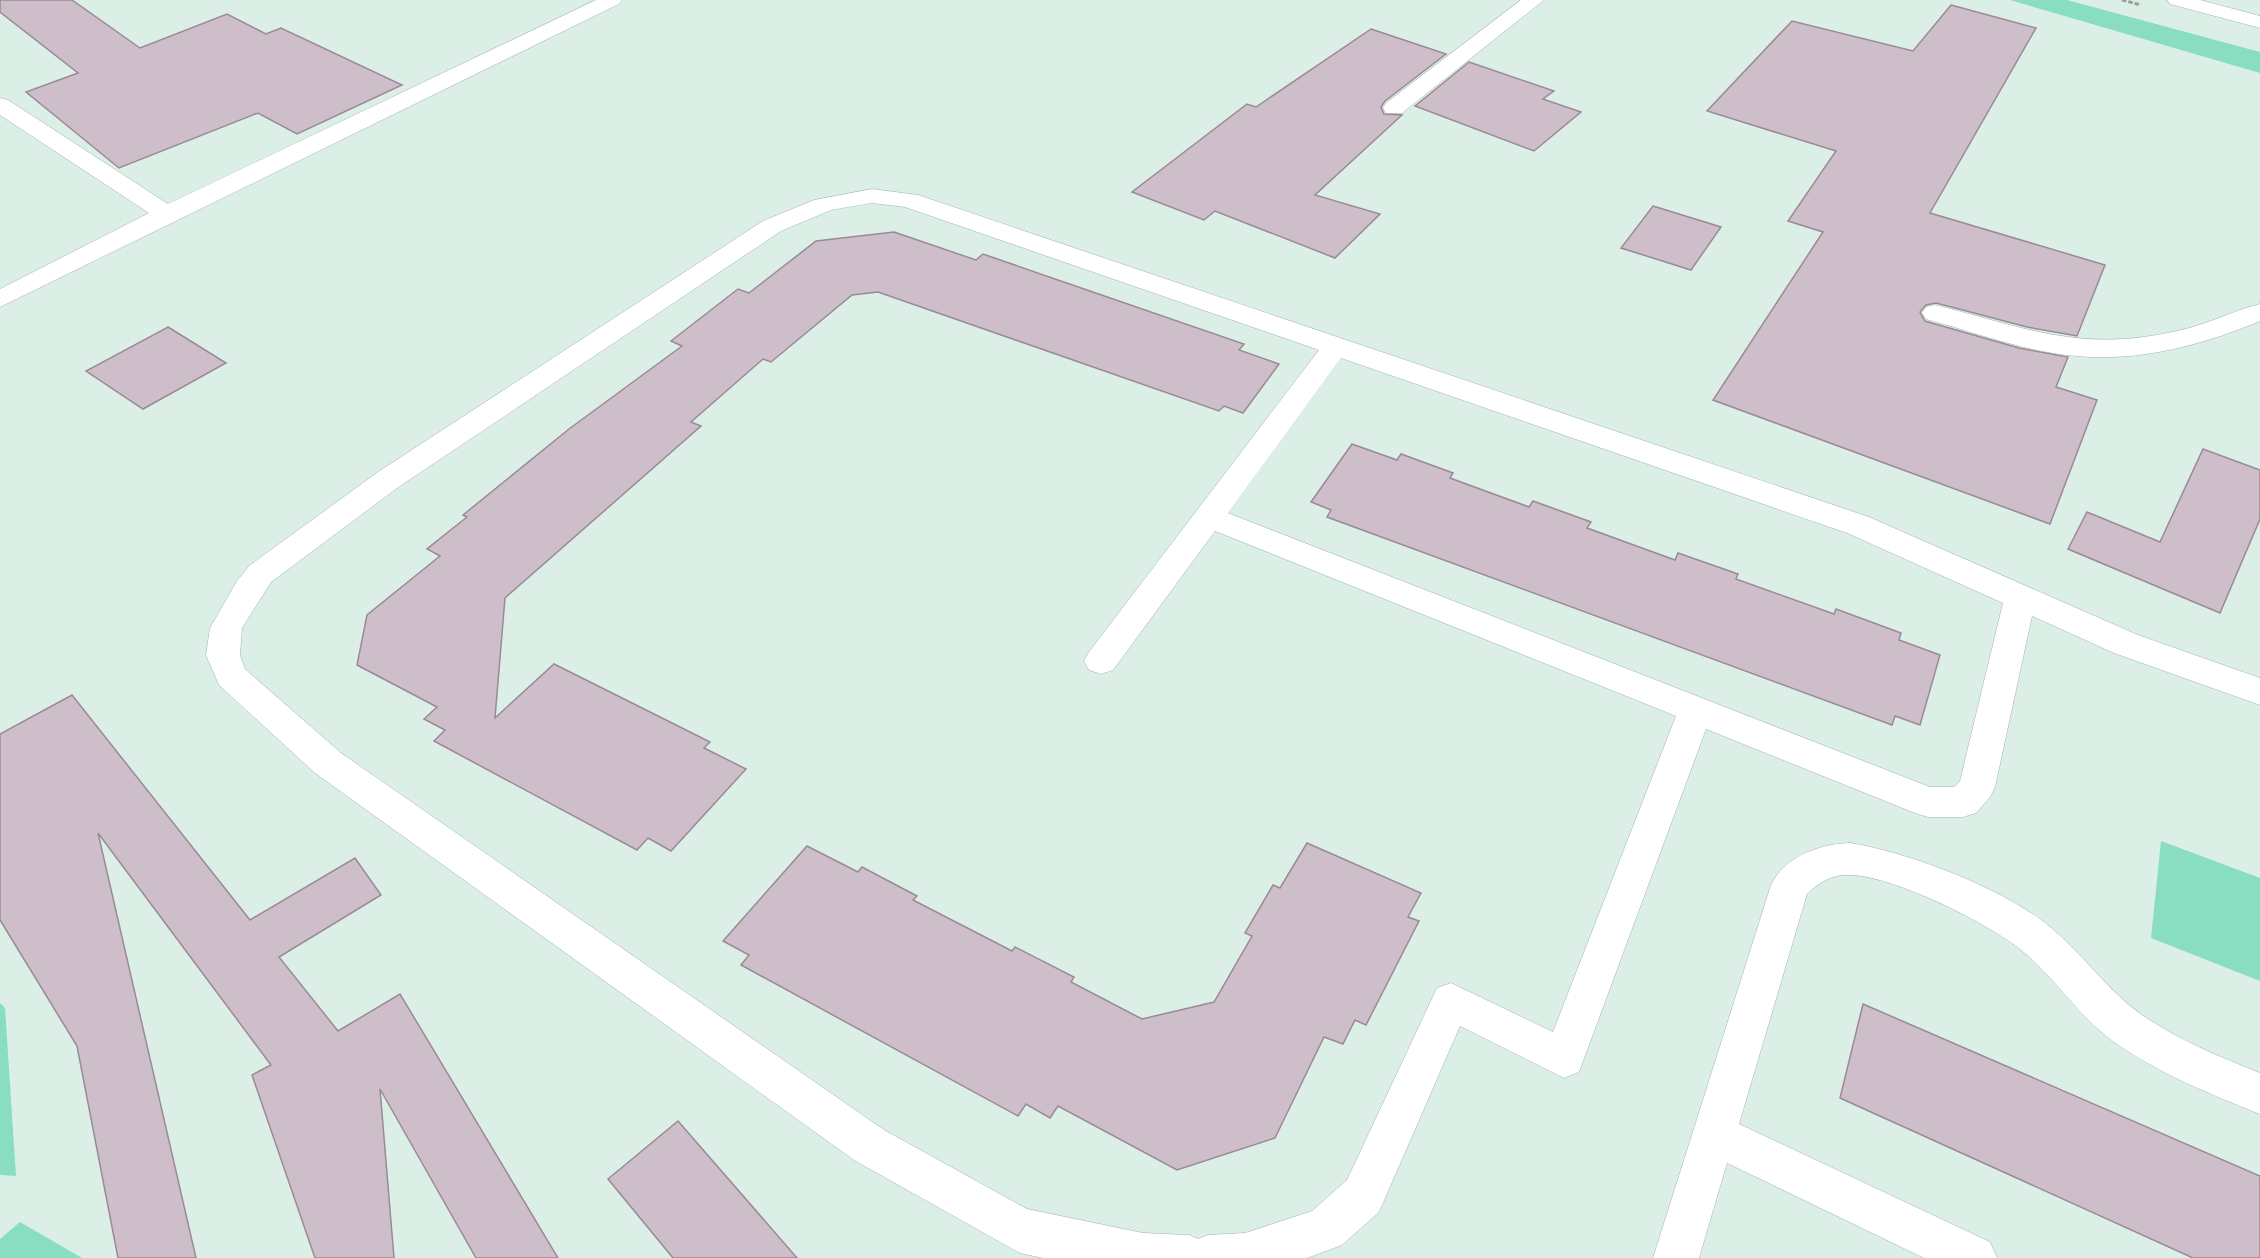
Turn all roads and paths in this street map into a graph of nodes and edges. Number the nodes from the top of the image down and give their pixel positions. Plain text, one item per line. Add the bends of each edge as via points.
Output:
1 (612, 0) edge
2 (1534, 0) edge
3 (2177, 0) edge
4 (2260, 22) edge
5 (0, 105) edge
6 (1394, 108) dead end
7 (167, 214) junction
8 (0, 299) edge
9 (2260, 312) edge
10 (1935, 313) dead end
11 (1336, 346) junction
12 (1209, 517) junction
13 (2020, 599) junction
14 (1101, 661) dead end
15 (2260, 692) edge
16 (1695, 711) junction
17 (2260, 1094) edge
18 (1714, 1134) junction
19 (1189, 1258) edge
20 (1208, 1258) edge
21 (1676, 1258) edge
22 (1974, 1258) edge

1 - 7 street
2 - 6 street
3 - 4 street
5 - 7 street
7 - 8 street
9 - 10 street via 2188,339 2100,348 2051,345
11 - 12 street
11 - 13 street via 1858,525
11 - 19 street via 909,200 890,196 841,198 772,226 389,479 261,574 226,628 223,655 231,676 328,763 869,1145 1020,1230 1143,1256
12 - 14 street
12 - 16 street
13 - 15 street via 2126,644
13 - 16 street via 1977,787 1963,802 1928,802
16 - 20 street via 1563,1058 1451,1001 1364,1196 1326,1229 1245,1256
17 - 18 street via 2194,1066 2127,1027 2101,1006 2054,955 2012,921 1881,865 1850,860 1825,862 1804,870 1790,885
18 - 21 street
18 - 22 street

